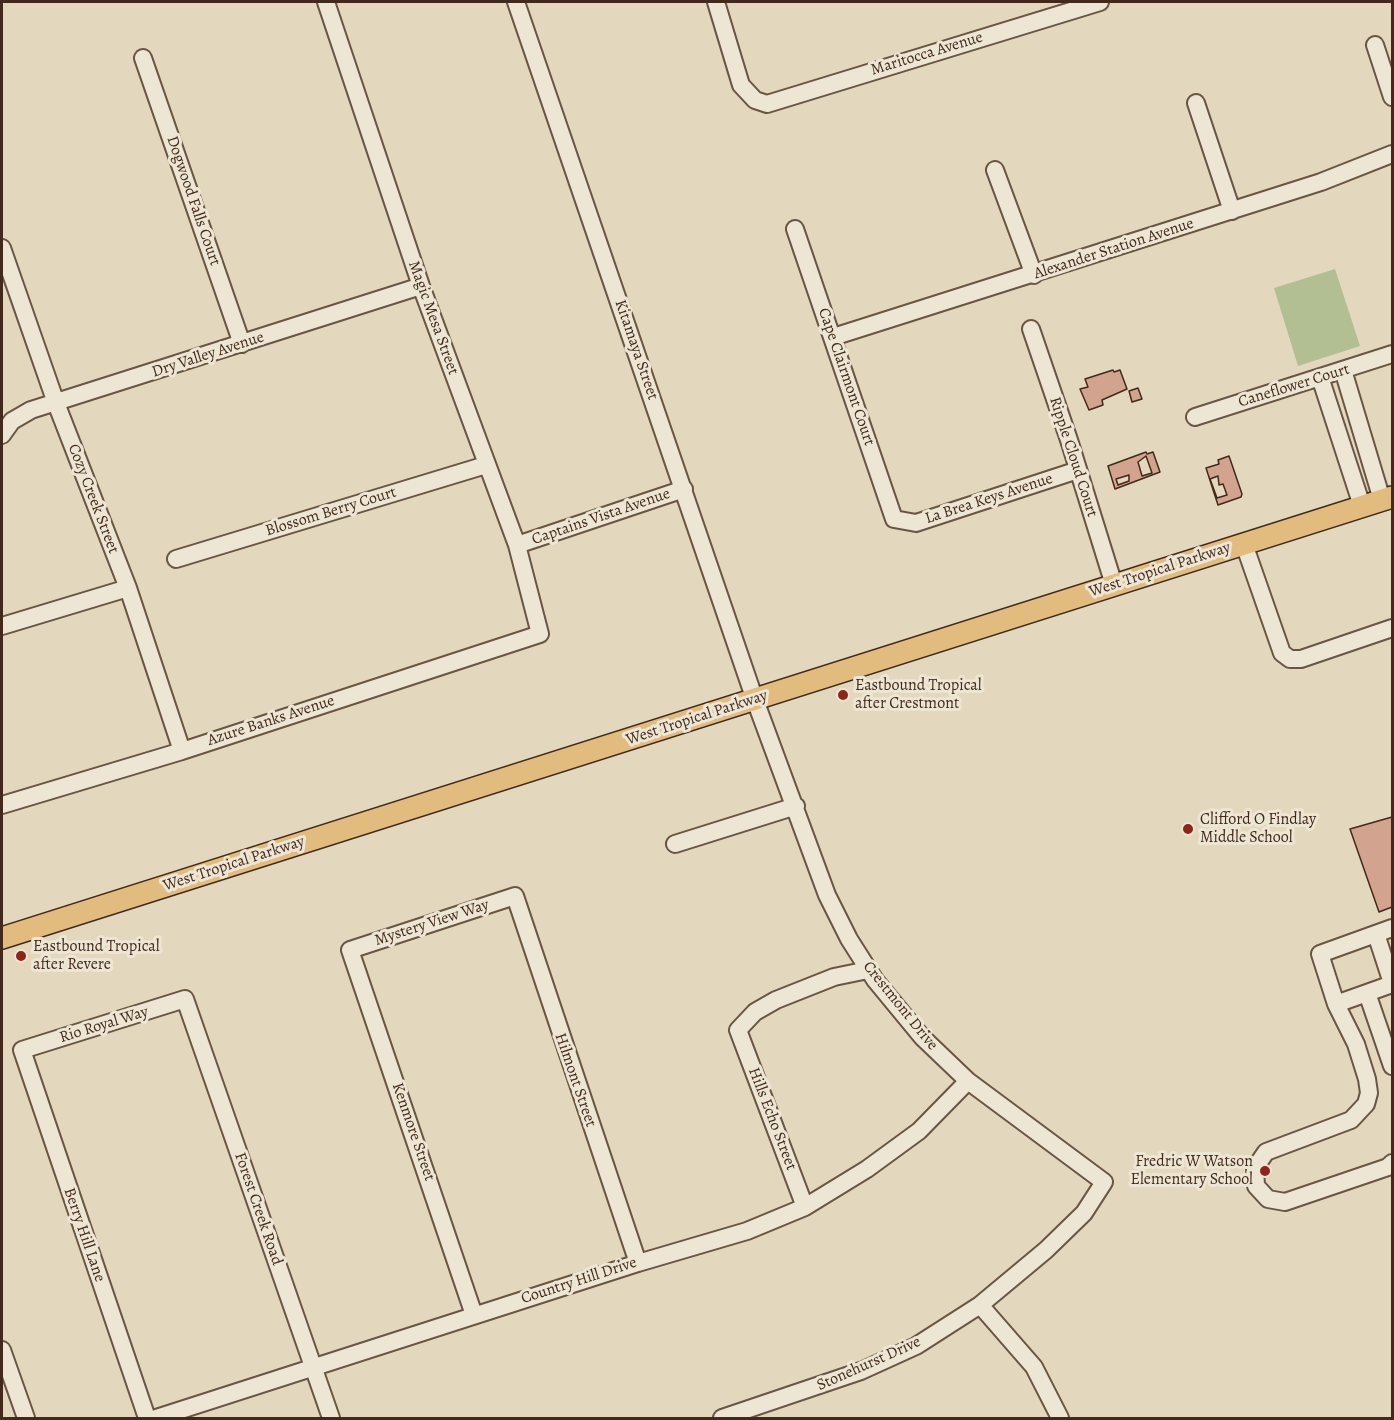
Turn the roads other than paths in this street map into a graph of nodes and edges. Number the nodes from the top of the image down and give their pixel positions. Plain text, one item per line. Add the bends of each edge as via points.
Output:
1 (326, 2) edge
2 (516, 2) edge
3 (716, 2) edge
4 (1100, 2) edge
5 (1375, 45) dead end
6 (143, 58) dead end
7 (1392, 97) edge
8 (1196, 103) dead end
9 (1392, 154) edge
10 (995, 170) dead end
11 (1232, 211) junction
12 (795, 229) dead end
13 (2, 248) edge
14 (1034, 275) junction
15 (420, 286) junction
16 (1031, 329) dead end
17 (832, 337) junction
18 (242, 344) junction
19 (1392, 354) edge
20 (1343, 370) junction
21 (1320, 377) junction
22 (56, 403) junction
23 (1195, 417) dead end
24 (2, 435) edge
25 (486, 465) junction
26 (1078, 470) junction
27 (684, 489) junction
28 (1387, 498) edge
29 (1362, 506) junction
30 (900, 521) joint
31 (1244, 544) junction
32 (517, 545) junction
33 (176, 559) dead end
34 (1113, 585) junction
35 (128, 588) junction
36 (2, 626) edge
37 (1392, 628) edge
38 (540, 634) joint
39 (755, 700) junction
40 (182, 751) junction
41 (2, 805) edge
42 (796, 806) junction
43 (675, 844) dead end
44 (515, 896) joint
45 (1392, 928) edge
46 (1376, 934) junction
47 (2, 938) edge
48 (350, 950) joint
49 (868, 970) junction
50 (1392, 984) edge
51 (1367, 993) junction
52 (185, 999) joint
53 (1336, 1004) junction
54 (22, 1050) joint
55 (1392, 1066) edge
56 (968, 1081) junction
57 (1392, 1163) edge
58 (1104, 1182) joint
59 (805, 1207) junction
60 (638, 1263) junction
61 (980, 1305) junction
62 (474, 1315) junction
63 (2, 1350) edge
64 (313, 1368) junction
65 (26, 1419) edge
66 (147, 1419) edge
67 (156, 1419) edge
68 (331, 1419) edge
69 (722, 1419) edge
70 (1060, 1419) edge

1 - 15 street, Magic Mesa Street
2 - 27 street, Kitamaya Street
3 - 4 street, Maritocca Avenue via 741,85 755,100 767,104
5 - 7 street
6 - 18 street, Dogwood Falls Court
8 - 11 street
9 - 11 street, Alexander Station Avenue
10 - 14 street
11 - 14 street, Alexander Station Avenue
12 - 17 street, Cape Clairmont Court
13 - 22 street, Cozy Creek Street
14 - 17 street, Alexander Station Avenue
15 - 18 street, Dry Valley Avenue
15 - 25 street, Magic Mesa Street
16 - 26 street, Ripple Cloud Court
17 - 30 street, Cape Clairmont Court via 889,509 894,519
18 - 22 street, Dry Valley Avenue
19 - 20 street, Caneflower Court
20 - 21 street, Caneflower Court
20 - 28 street
21 - 23 street, Caneflower Court
21 - 29 street
22 - 24 street, Dry Valley Avenue via 12,421
22 - 35 street, Cozy Creek Street
25 - 32 street, Magic Mesa Street
25 - 33 street, Blossom Berry Court
26 - 30 street, La Brea Keys Avenue via 916,523
26 - 34 street, Ripple Cloud Court
27 - 32 street, Captains Vista Avenue
27 - 39 street, Kitamaya Street
28 - 29 main road, West Tropical Parkway
29 - 31 main road, West Tropical Parkway
31 - 34 main road, West Tropical Parkway
31 - 37 street via 1282,652 1290,659 1301,660
32 - 38 street, Magic Mesa Street
34 - 39 main road, West Tropical Parkway
35 - 36 street
35 - 40 street, Cozy Creek Street
38 - 40 street, Azure Banks Avenue
39 - 42 street, Crestmont Drive
39 - 47 main road, West Tropical Parkway
40 - 41 street, Azure Banks Avenue
42 - 43 street
42 - 49 street, Crestmont Drive via 827,895
44 - 48 street, Mystery View Way
44 - 60 street, Hilmont Street
45 - 46 street
46 - 50 street
46 - 53 street via 1320,954
48 - 62 street, Kenmore Street
49 - 56 street, Crestmont Drive via 922,1037
49 - 59 street, Hills Echo Street via 834,977 776,1000 755,1012 738,1030
50 - 51 street
51 - 53 street
51 - 55 street
52 - 54 street, Rio Royal Way
52 - 64 street, Forest Creek Road
53 - 57 street via 1356,1044 1367,1079 1366,1104 1351,1120 1266,1152 1255,1168 1256,1186 1268,1199 1285,1202
54 - 66 street, Berry Hill Lane
56 - 58 street, Crestmont Drive
56 - 59 street, Country Hill Drive via 919,1131
58 - 61 street, Stonehurst Drive via 1084,1213
59 - 60 street, Country Hill Drive via 747,1231
60 - 62 street, Country Hill Drive
61 - 69 street, Stonehurst Drive via 915,1346 861,1371
61 - 70 street via 1034,1367
62 - 64 street, Country Hill Drive
63 - 65 street
64 - 67 street, Country Hill Drive
64 - 68 street, Forest Creek Road

